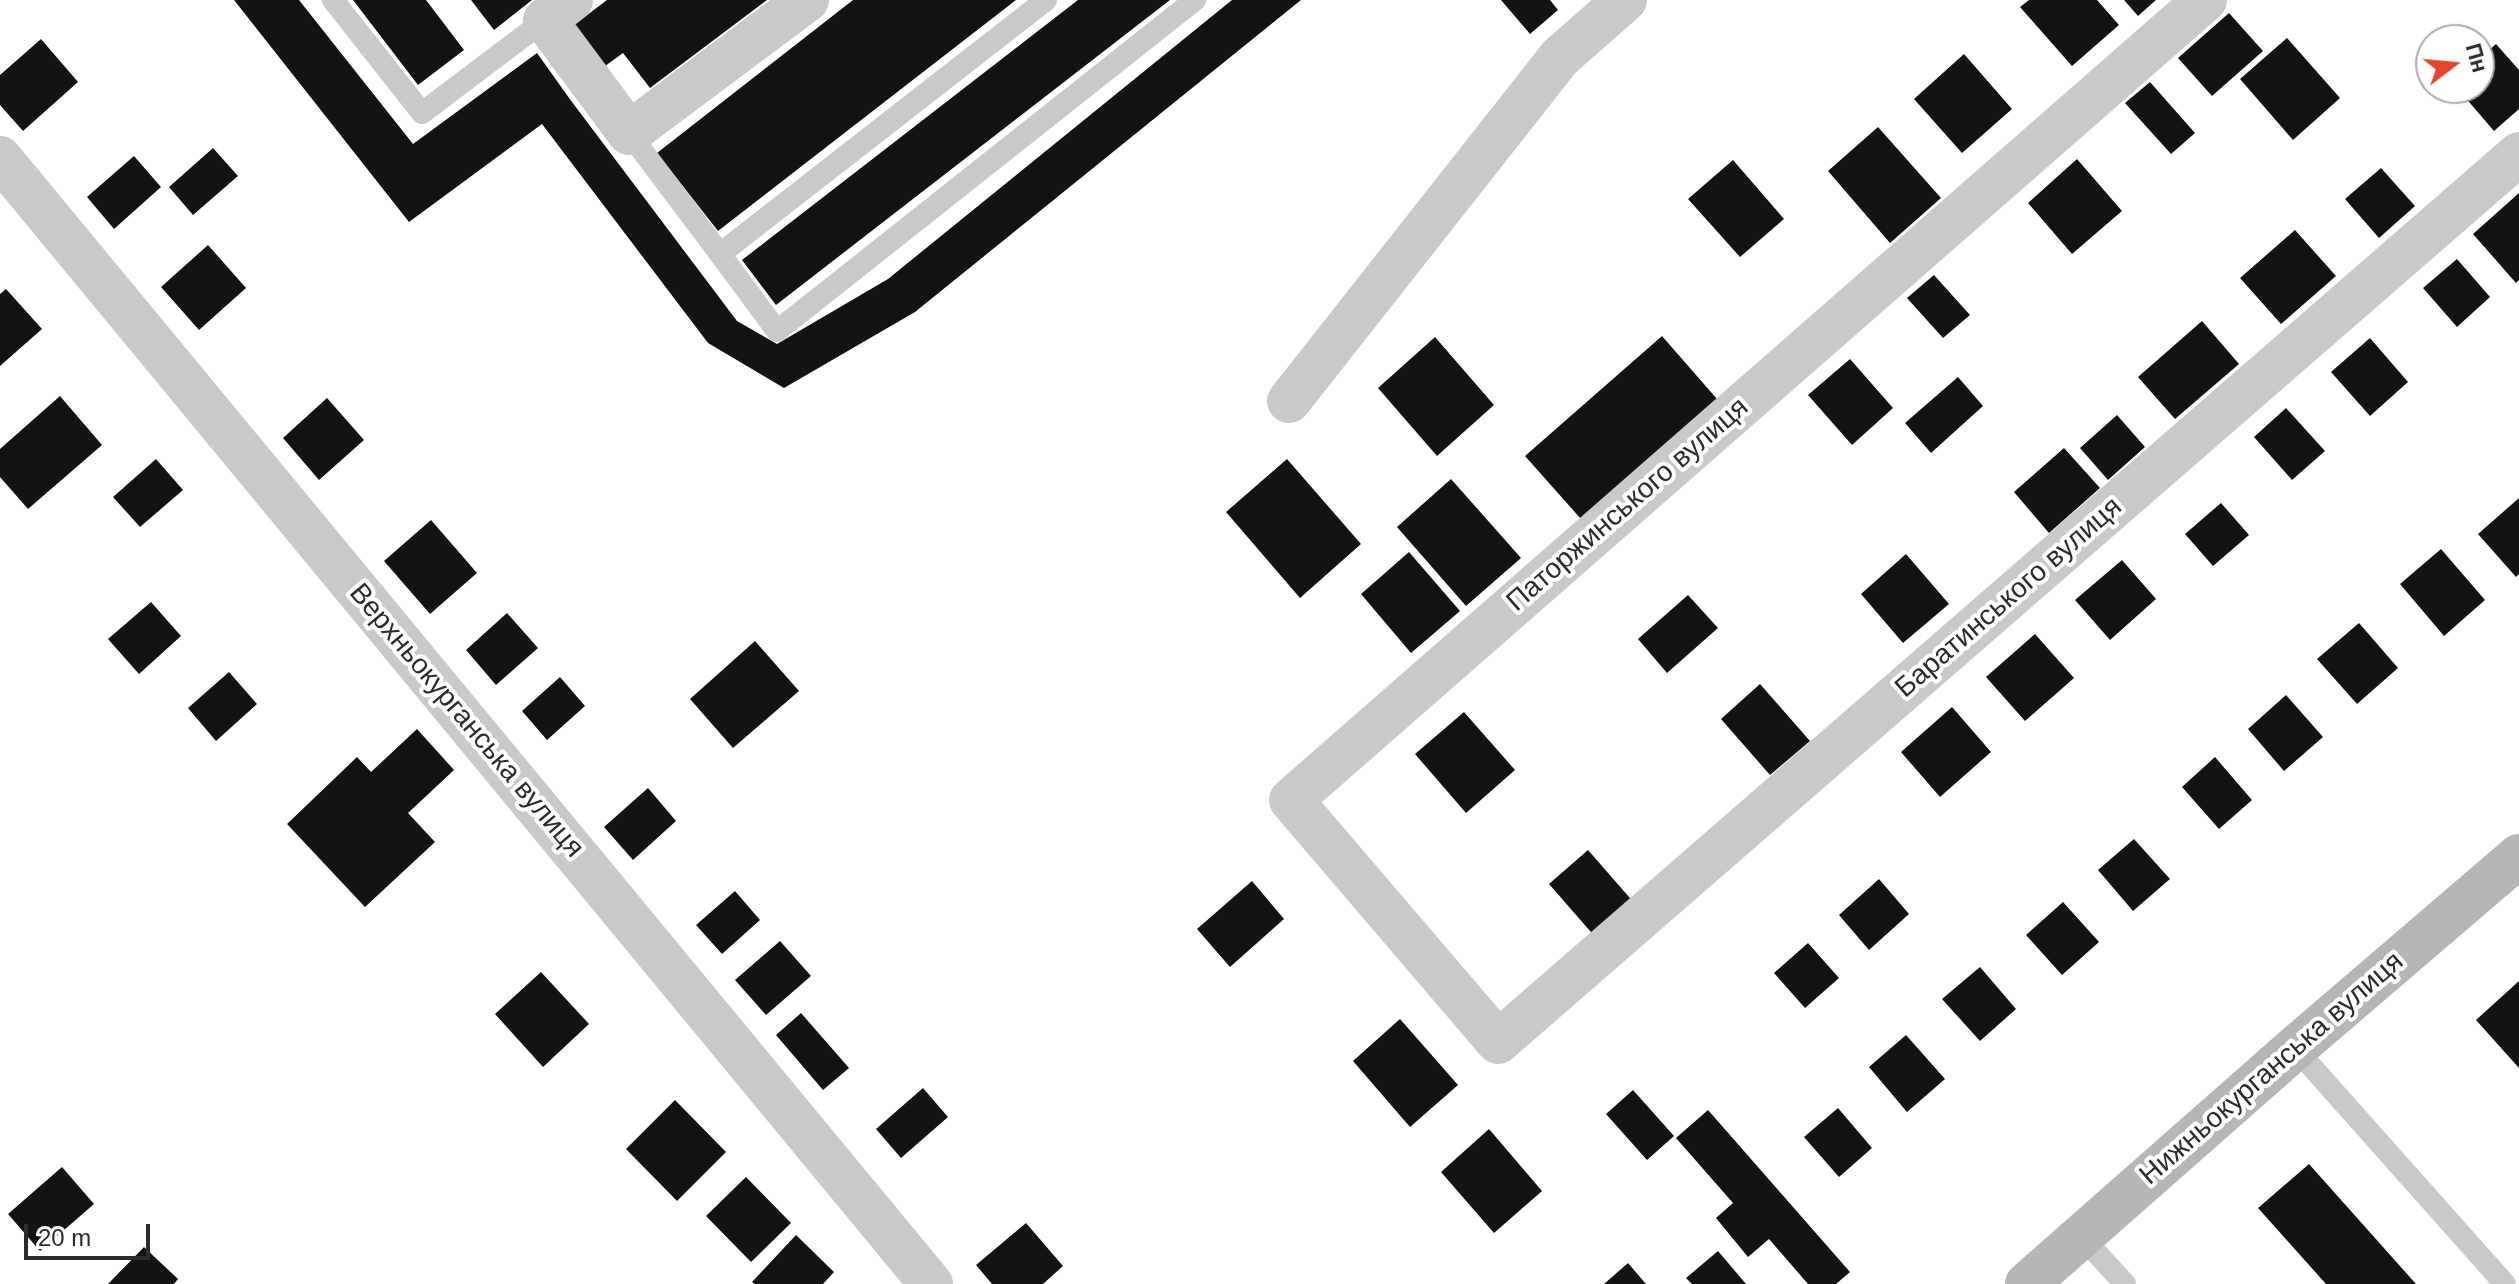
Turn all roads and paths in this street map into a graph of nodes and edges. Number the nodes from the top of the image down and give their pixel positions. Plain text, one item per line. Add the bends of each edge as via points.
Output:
1 (333, 0) edge
2 (807, 0) edge
3 (1046, 0) edge
4 (1195, 0) edge
5 (1625, 0) edge
6 (2205, 0) edge
7 (558, 10) edge
8 (629, 133) junction
9 (2519, 154) edge
10 (0, 158) edge
11 (720, 254) junction
12 (1289, 401) dead end
13 (2519, 856) edge
14 (1498, 1042) joint
15 (2295, 1048) junction
16 (2081, 1236) junction
17 (931, 1284) edge
18 (2027, 1284) edge
19 (2125, 1284) edge
20 (2505, 1284) edge

1 - 7 lane via 422,113
2 - 8 street
3 - 11 lane
4 - 11 lane via 777,331
5 - 12 street via 1560,57
6 - 14 street, Паторжинського вулиця via 1291,800
7 - 8 street
8 - 11 lane
9 - 14 street, Баратинського вулиця
10 - 17 street, Верхньокурганська вулиця
13 - 15 main road, Нижньокурганська вулиця
15 - 16 main road, Нижньокурганська вулиця
15 - 20 lane
16 - 18 main road, Нижньокурганська вулиця
16 - 19 lane

